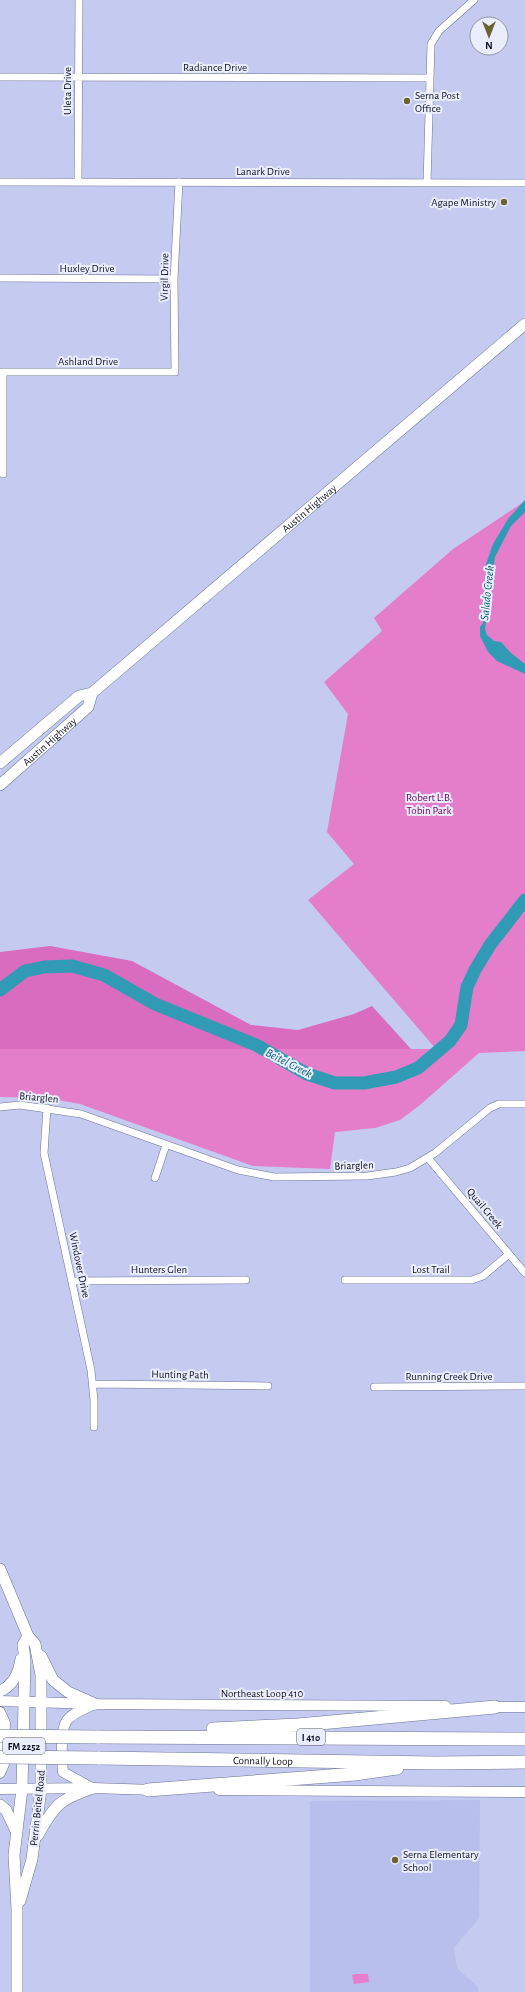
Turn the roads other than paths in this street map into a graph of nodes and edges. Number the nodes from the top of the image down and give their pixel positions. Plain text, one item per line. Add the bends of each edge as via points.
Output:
1 (79, 0) edge
2 (474, 0) edge
3 (0, 77) edge
4 (79, 77) junction
5 (430, 78) junction
6 (0, 182) edge
7 (78, 182) junction
8 (179, 182) junction
9 (427, 182) junction
10 (525, 183) edge
11 (0, 278) edge
12 (174, 279) junction
13 (525, 324) edge
14 (2, 372) edge
15 (175, 372) joint
16 (3, 474) dead end
17 (92, 693) junction
18 (0, 763) edge
19 (0, 785) edge
20 (525, 1104) edge
21 (0, 1107) edge
22 (47, 1108) junction
23 (166, 1145) junction
24 (428, 1158) junction
25 (155, 1178) dead end
26 (509, 1254) junction
27 (525, 1273) edge
28 (246, 1280) dead end
29 (345, 1280) dead end
30 (72, 1281) junction
31 (93, 1384) junction
32 (268, 1386) dead end
33 (525, 1386) edge
34 (374, 1387) dead end
35 (94, 1427) dead end
36 (0, 1569) edge
37 (29, 1641) junction
38 (0, 1691) edge
39 (0, 1701) edge
40 (25, 1702) junction
41 (42, 1703) junction
42 (94, 1704) junction
43 (495, 1707) junction
44 (525, 1707) edge
45 (0, 1712) edge
46 (0, 1736) edge
47 (97, 1737) junction
48 (525, 1739) edge
49 (0, 1757) edge
50 (525, 1762) edge
51 (435, 1763) junction
52 (0, 1773) edge
53 (93, 1788) junction
54 (0, 1789) edge
55 (22, 1789) junction
56 (41, 1789) junction
57 (148, 1790) junction
58 (525, 1792) edge
59 (0, 1805) edge
60 (16, 1834) junction
61 (34, 1842) junction
62 (17, 1909) junction
63 (17, 1992) edge

1 - 4 street, Uleta Drive
2 - 5 street via 435,35 430,56
3 - 4 street, Radiance Drive
4 - 5 street, Radiance Drive
4 - 7 street, Uleta Drive
5 - 9 street
6 - 7 street, Lanark Drive
7 - 8 street, Lanark Drive
8 - 9 street, Lanark Drive
8 - 12 street, Virgil Drive
9 - 10 street, Lanark Drive
11 - 12 street, Huxley Drive
12 - 15 street, Virgil Drive
13 - 17 main road, Austin Highway
14 - 15 street, Ashland Drive
14 - 16 street
17 - 18 main road, Austin Highway via 79,696
17 - 19 main road, Austin Highway via 88,707
20 - 24 street, Briarglen via 499,1104 490,1108
21 - 22 street, Briarglen
22 - 23 street, Briarglen via 81,1114
22 - 30 street, Windover Drive via 44,1153
23 - 24 street, Briarglen via 238,1170 274,1177 382,1175 410,1168
23 - 25 street
24 - 26 street, Quail Creek
26 - 27 street, Quail Creek
26 - 29 street, Lost Trail via 483,1276 472,1280
28 - 30 street, Hunters Glen
30 - 31 street, Windover Drive
31 - 32 street, Hunting Path
31 - 35 street, Windover Drive
33 - 34 street, Running Creek Drive
36 - 37 main road, Perrin Beitel Road
37 - 38 main road via 19,1672 6,1689
37 - 40 main road, Perrin Beitel Road via 25,1659
37 - 41 main road, Perrin Beitel Road via 41,1675
37 - 42 main road via 53,1680 68,1692
39 - 40 main road, Northeast Loop 410
40 - 41 main road, Northeast Loop 410
40 - 55 main road, Perrin Beitel Road / FM 2252
41 - 42 main road, Northeast Loop 410
41 - 56 main road, Perrin Beitel Road / FM 2252
42 - 43 main road, Northeast Loop 410
42 - 53 main road via 66,1721 63,1730 63,1772
43 - 44 main road, Northeast Loop 410
43 - 47 highway via 298,1725
45 - 52 main road via 5,1723 4,1764
46 - 47 highway, Connally Loop / I 410, bridge
47 - 48 highway, Connally Loop / I 410
49 - 51 highway, Connally Loop / I 410, bridge
50 - 51 highway, Connally Loop / I 410
51 - 57 highway via 355,1774
53 - 56 main road
53 - 57 main road
53 - 61 main road via 68,1796 59,1804 48,1817
54 - 55 main road
55 - 56 main road
55 - 60 main road, Perrin Beitel Road / FM 2252
56 - 61 main road, Perrin Beitel Road / FM 2252
57 - 58 main road
59 - 60 main road via 6,1810
60 - 62 main road, Perrin Beitel Road / FM 2252 via 14,1855
61 - 62 main road, Perrin Beitel Road / FM 2252 via 32,1859
62 - 63 main road, Perrin Beitel Road / FM 2252

